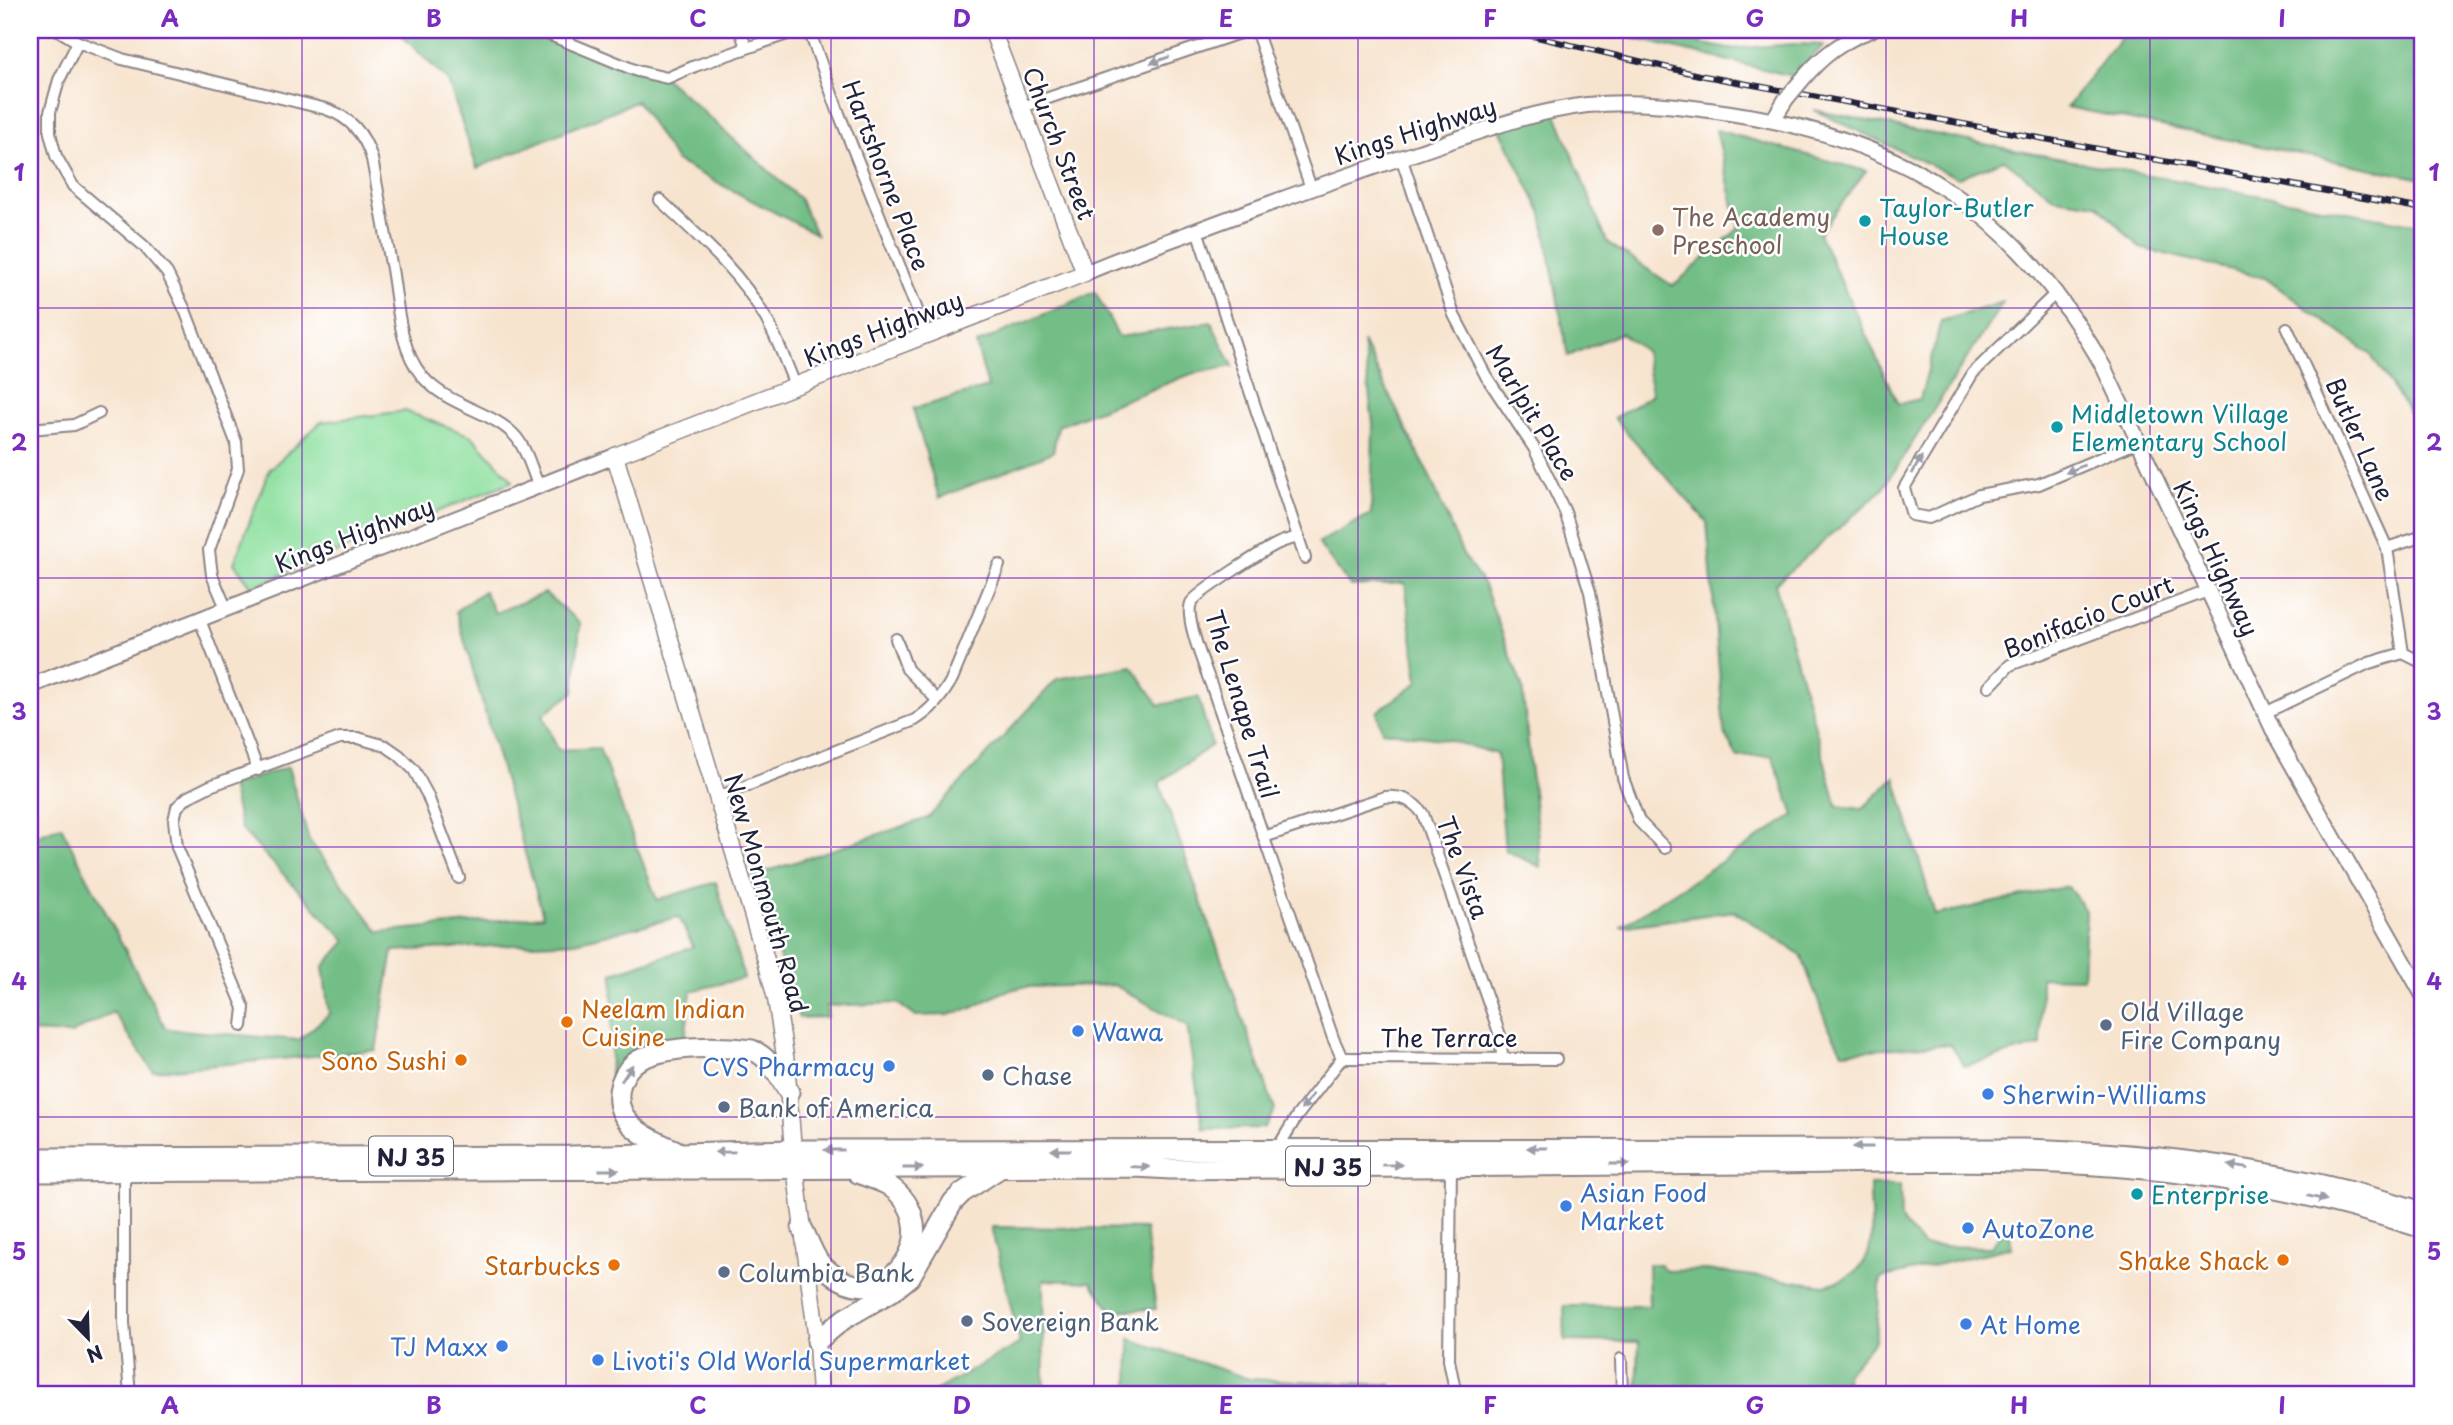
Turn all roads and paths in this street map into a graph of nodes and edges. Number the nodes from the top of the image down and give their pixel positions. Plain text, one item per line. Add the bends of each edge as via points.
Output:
1 (58, 30) edge
2 (538, 30) edge
3 (740, 30) edge
4 (799, 30) edge
5 (809, 30) edge
6 (992, 30) edge
7 (1248, 30) edge
8 (1256, 30) edge
9 (1871, 30) edge
10 (78, 42) junction
11 (746, 47) junction
12 (1021, 107) junction
13 (1773, 120) junction
14 (1401, 158) junction
15 (1311, 188) junction
16 (660, 200) dead end
17 (1196, 230) junction
18 (1085, 273) junction
19 (2057, 292) junction
20 (2287, 328) dead end
21 (927, 335) junction
22 (796, 387) junction
23 (99, 413) dead end
24 (30, 429) edge
25 (2138, 442) junction
26 (615, 456) junction
27 (538, 485) junction
28 (2423, 536) edge
29 (1299, 537) junction
30 (2387, 548) junction
31 (1306, 558) dead end
32 (999, 565) dead end
33 (2208, 591) junction
34 (226, 608) junction
35 (200, 620) junction
36 (896, 639) dead end
37 (2403, 653) junction
38 (2423, 663) edge
39 (30, 686) edge
40 (1989, 687) dead end
41 (937, 700) junction
42 (2265, 713) junction
43 (258, 770) junction
44 (718, 797) junction
45 (1264, 837) junction
46 (1665, 848) dead end
47 (459, 878) dead end
48 (2423, 995) edge
49 (242, 1026) dead end
50 (1502, 1057) junction
51 (1342, 1058) junction
52 (1556, 1059) dead end
53 (789, 1092) junction
54 (1277, 1149) junction
55 (683, 1153) junction
56 (30, 1158) edge
57 (794, 1160) junction
58 (1451, 1164) junction
59 (1001, 1168) junction
60 (847, 1169) junction
61 (30, 1172) edge
62 (124, 1173) junction
63 (2423, 1212) edge
64 (802, 1228) junction
65 (2423, 1228) edge
66 (817, 1341) junction
67 (1621, 1359) dead end
68 (130, 1395) edge
69 (820, 1395) edge
70 (1456, 1395) edge
71 (1622, 1395) edge

1 - 10 street
2 - 11 street via 637,71 667,78
3 - 11 street
4 - 11 street
5 - 21 street, Hartshorne Place
6 - 12 main road, Church Street
7 -> 12 street
8 - 15 street
9 - 13 street, bridge via 1830,51
10 - 27 street via 143,65 326,109 351,123 372,159 411,359 440,394 516,437
10 - 34 street via 59,80 50,112 56,156 73,186 145,246 167,273 236,442 238,469 209,550 212,575
12 - 18 main road, Church Street
13 - 14 street, Kings Highway via 1695,108 1623,103 1584,106 1535,116
13 - 19 street, Kings Highway via 1874,151 1946,188 2002,232
14 - 15 street, Kings Highway
14 - 46 street, Marlpit Place via 1454,316 1486,376 1534,448 1565,512 1590,592 1623,778 1639,821
15 - 17 street, Kings Highway
16 - 22 street via 715,252 755,301
17 - 18 street, Kings Highway
17 - 29 street
18 - 21 main road, Kings Highway
19 - 25 street, Kings Highway via 2083,329
25 -> 19 street via 2039,484 1979,495 1929,518 1912,515 1904,488 1973,373
20 - 30 street, Butler Lane
21 - 22 main road, Kings Highway
22 - 26 main road, Kings Highway
23 - 24 street via 74,425
25 - 33 street, Kings Highway
26 - 27 street, Kings Highway
26 - 44 main road, New Monmouth Road
27 - 34 street, Kings Highway
28 - 30 street
29 - 31 street
29 - 45 street, The Lenape Trail via 1278,543 1243,565 1198,595 1190,609
30 - 37 street, Butler Lane
32 - 41 street via 952,678
33 - 40 street, Bonifacio Court via 2010,665
33 - 42 street, Kings Highway
34 - 35 street, Kings Highway
35 - 39 street, Kings Highway
35 - 43 street
36 - 41 street via 907,669
37 - 38 street
37 - 42 street via 2369,663
41 - 44 street via 915,720
42 - 48 street, Kings Highway
43 - 47 street via 346,737 386,746 420,779
43 - 49 street via 188,797 177,807 174,820 177,847 244,1008
44 - 53 main road, New Monmouth Road via 766,960
45 - 50 street, The Vista via 1385,797 1404,798 1420,808 1497,1025
45 - 51 street, The Lenape Trail
50 - 51 street, The Terrace
50 - 52 street, The Terrace
51 -> 54 street
55 -> 53 highway via 646,1138 622,1112 620,1086 628,1069 642,1058 694,1049 752,1050 774,1068
53 - 57 main road, New Monmouth Road
54 -> 57 highway, NJ 35
63 -> 54 highway, NJ 35 via 2248,1168 2099,1152 1931,1147
55 - 56 highway, NJ 35
57 -> 55 highway, NJ 35
57 - 60 highway, NJ 35
62 -> 57 highway, NJ 35
57 - 64 main road, New Monmouth Road
59 -> 58 highway, NJ 35
58 -> 65 highway, NJ 35 via 1991,1161 2114,1167 2283,1190
58 - 70 street via 1449,1360
60 -> 59 highway, NJ 35
59 - 66 highway via 953,1202 906,1280
60 - 64 highway via 887,1185 908,1206 915,1228 906,1261 884,1280 851,1284 820,1264
61 - 62 highway, NJ 35
62 - 68 street via 124,1323
64 - 66 main road, New Monmouth Road
66 - 69 main road, New Monmouth Road
67 - 71 street

